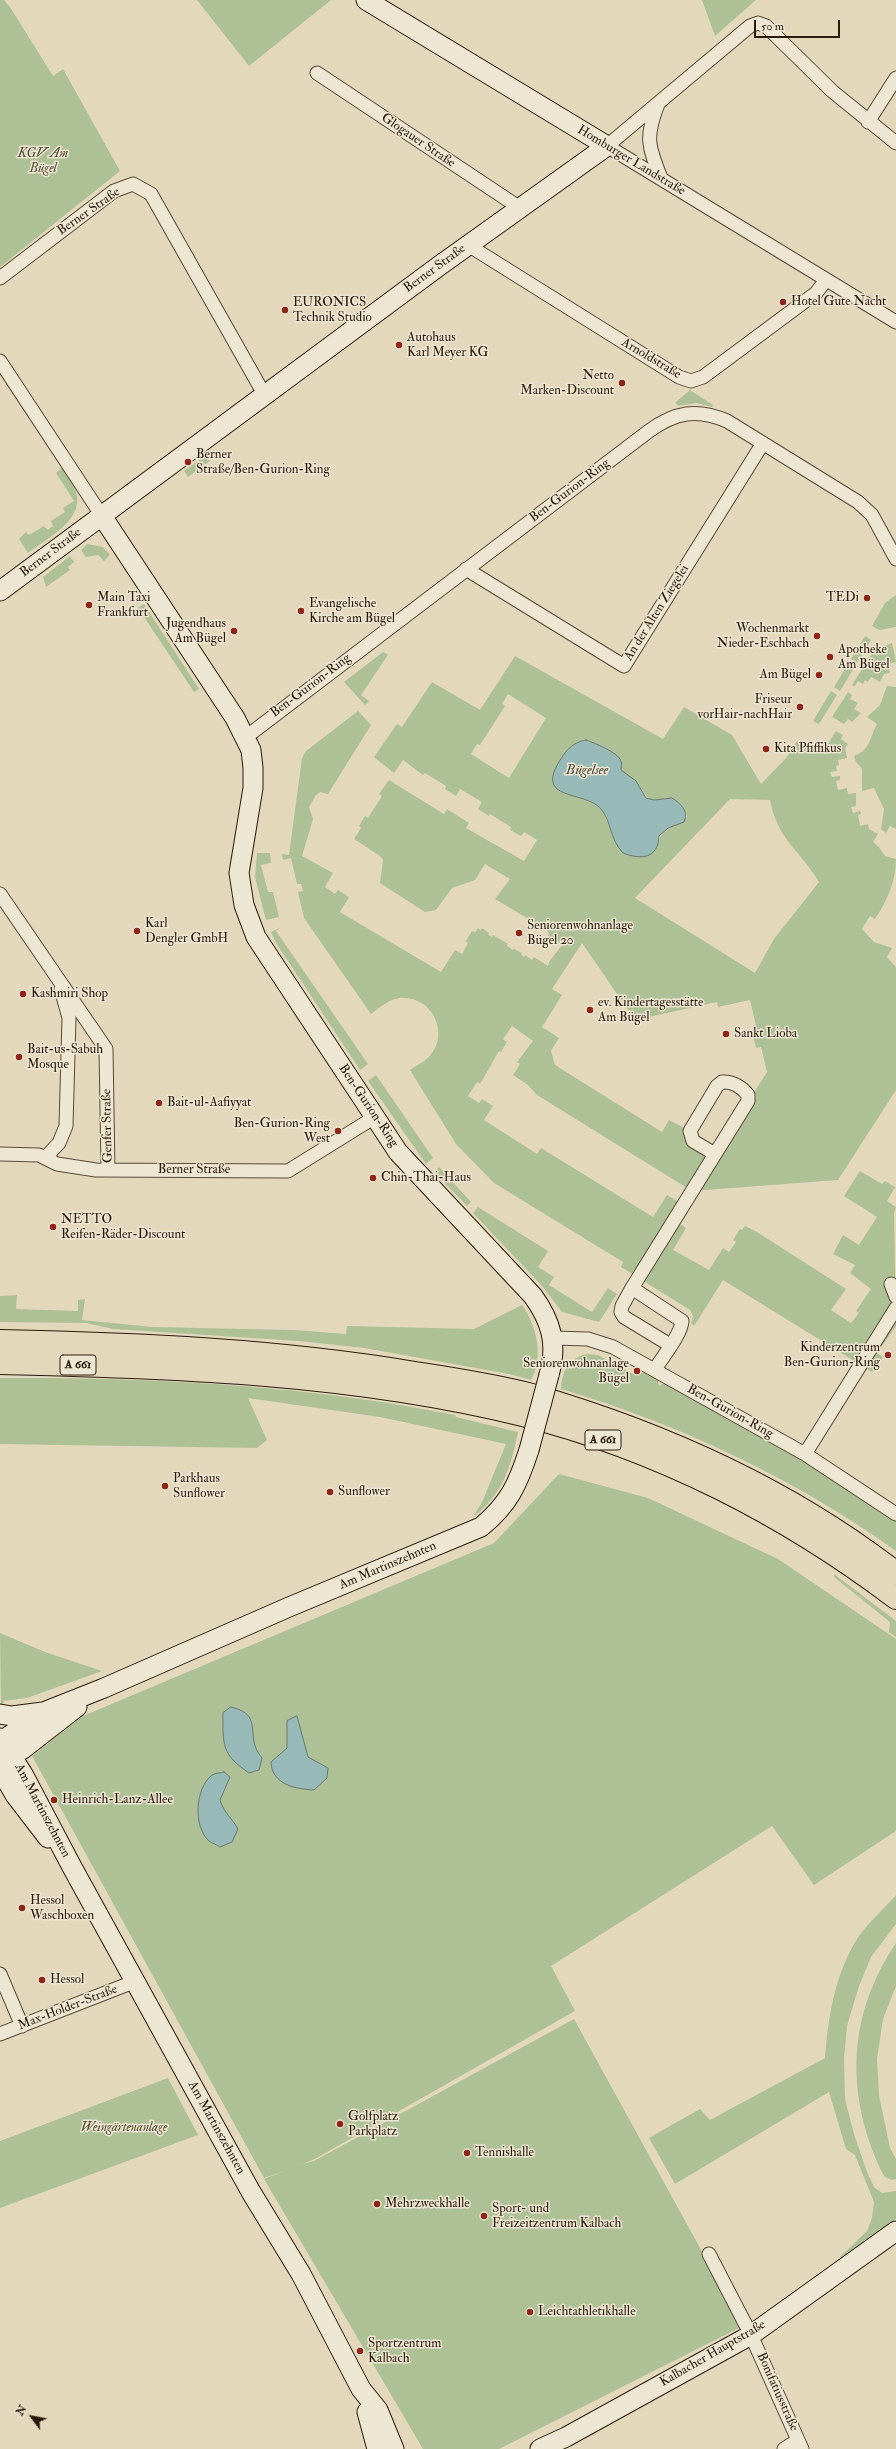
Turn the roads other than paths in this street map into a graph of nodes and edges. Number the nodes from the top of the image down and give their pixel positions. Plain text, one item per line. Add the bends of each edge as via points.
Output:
1 (366, 0) edge
2 (317, 73) dead end
3 (896, 78) edge
4 (660, 99) junction
5 (868, 122) junction
6 (896, 143) edge
7 (607, 146) junction
8 (661, 178) junction
9 (520, 208) junction
10 (468, 245) junction
11 (0, 278) edge
12 (826, 280) junction
13 (896, 322) edge
14 (0, 361) edge
15 (264, 394) junction
16 (763, 443) junction
17 (102, 516) junction
18 (896, 558) edge
19 (466, 569) junction
20 (0, 591) edge
21 (246, 737) junction
22 (0, 894) edge
23 (57, 978) junction
24 (375, 1117) junction
25 (0, 1154) edge
26 (715, 1154) junction
27 (46, 1157) junction
28 (108, 1170) junction
29 (891, 1284) dead end
30 (632, 1288) junction
31 (896, 1297) edge
32 (896, 1308) edge
33 (553, 1338) junction
34 (0, 1341) edge
35 (670, 1345) junction
36 (0, 1363) edge
37 (655, 1370) junction
38 (805, 1454) junction
39 (896, 1514) edge
40 (896, 1572) edge
41 (896, 1598) edge
42 (104, 1688) junction
43 (46, 1711) junction
44 (0, 1714) edge
45 (2, 1751) edge
46 (0, 1974) edge
47 (136, 1981) junction
48 (22, 2026) junction
49 (0, 2034) edge
50 (896, 2231) edge
51 (709, 2254) dead end
52 (751, 2335) junction
53 (361, 2389) junction
54 (800, 2445) edge
55 (377, 2449) edge
56 (394, 2449) edge
57 (540, 2449) edge
58 (784, 2449) edge

1 - 7 street, Homburger Landstraße
2 - 9 street, Glogauer Straße
3 - 5 street
4 - 5 street via 750,26 758,23 766,26 832,91
4 - 7 street
4 - 8 street via 651,123 649,146
5 - 6 street
7 - 8 street, Homburger Landstraße
7 - 9 street, Berner Straße
8 - 12 street, Homburger Landstraße
9 - 10 street, Berner Straße
10 - 12 street, Arnoldstraße via 680,377 691,381 703,377 810,298
10 - 15 street, Berner Straße
11 - 15 street, Berner Straße via 114,190 133,184 151,194
12 - 13 street, Homburger Landstraße
14 - 17 street
15 - 17 street, Berner Straße
16 - 18 street, Ben-Gurion-Ring via 866,508 877,522
16 - 19 street, Ben-Gurion-Ring via 727,421 710,415 692,412 672,417 649,431
16 - 19 street, An der Alten Ziegelei via 624,666
17 - 20 street, Berner Straße
17 - 21 street, Ben-Gurion-Ring
19 - 21 street, Ben-Gurion-Ring
21 - 24 street, Ben-Gurion-Ring via 251,750 253,788 239,873 240,890 249,922 262,949
22 - 23 street, Genfer Straße
23 - 27 street, Genfer Straße via 69,1018 66,1126 59,1143
23 - 28 street, Genfer Straße via 106,1049
24 - 28 street, Berner Straße via 288,1171
24 - 33 street, Ben-Gurion-Ring via 411,1167 533,1296 549,1322
25 - 27 street, Berner Straße
26 - 26 street via 748,1101 748,1095 744,1090 729,1081 717,1086 690,1131 693,1141
26 - 30 street
27 - 28 street, Berner Straße via 57,1164
29 - 31 street
30 - 35 street via 621,1312 624,1317
30 - 35 street via 682,1321
32 - 38 street
33 - 37 street, Ben-Gurion-Ring via 572,1337 599,1342
33 - 42 street, Am Martinszehnten, bridge via 553,1361 522,1471 509,1499 481,1527 289,1606
34 - 40 highway, A 661 via 281,1354 388,1368 530,1395 621,1424 732,1471 782,1497 834,1529
35 - 37 street
36 - 41 highway, A 661 via 157,1367 292,1377 384,1388 525,1416 612,1443 717,1486 825,1547
37 - 38 street, Ben-Gurion-Ring
38 - 39 street, Ben-Gurion-Ring
42 - 43 street, Am Martinszehnten
42 - 45 street, Am Martinszehnten via 60,1718
43 - 44 street via 12,1716
43 - 45 street, Am Martinszehnten
45 - 47 street, Am Martinszehnten via 72,1867
46 - 48 street
47 - 48 street, Max-Holder-Straße
47 - 53 street, Am Martinszehnten via 251,2192 301,2274
48 - 49 street, Max-Holder-Straße
50 - 52 street, Kalbacher Hauptstraße
51 - 52 street, Bonifatiusstraße
52 - 54 street, Bonifatiusstraße
52 - 57 street, Kalbacher Hauptstraße
53 - 55 street, Am Martinszehnten
53 - 56 street, Am Martinszehnten via 378,2410
54 - 58 street

